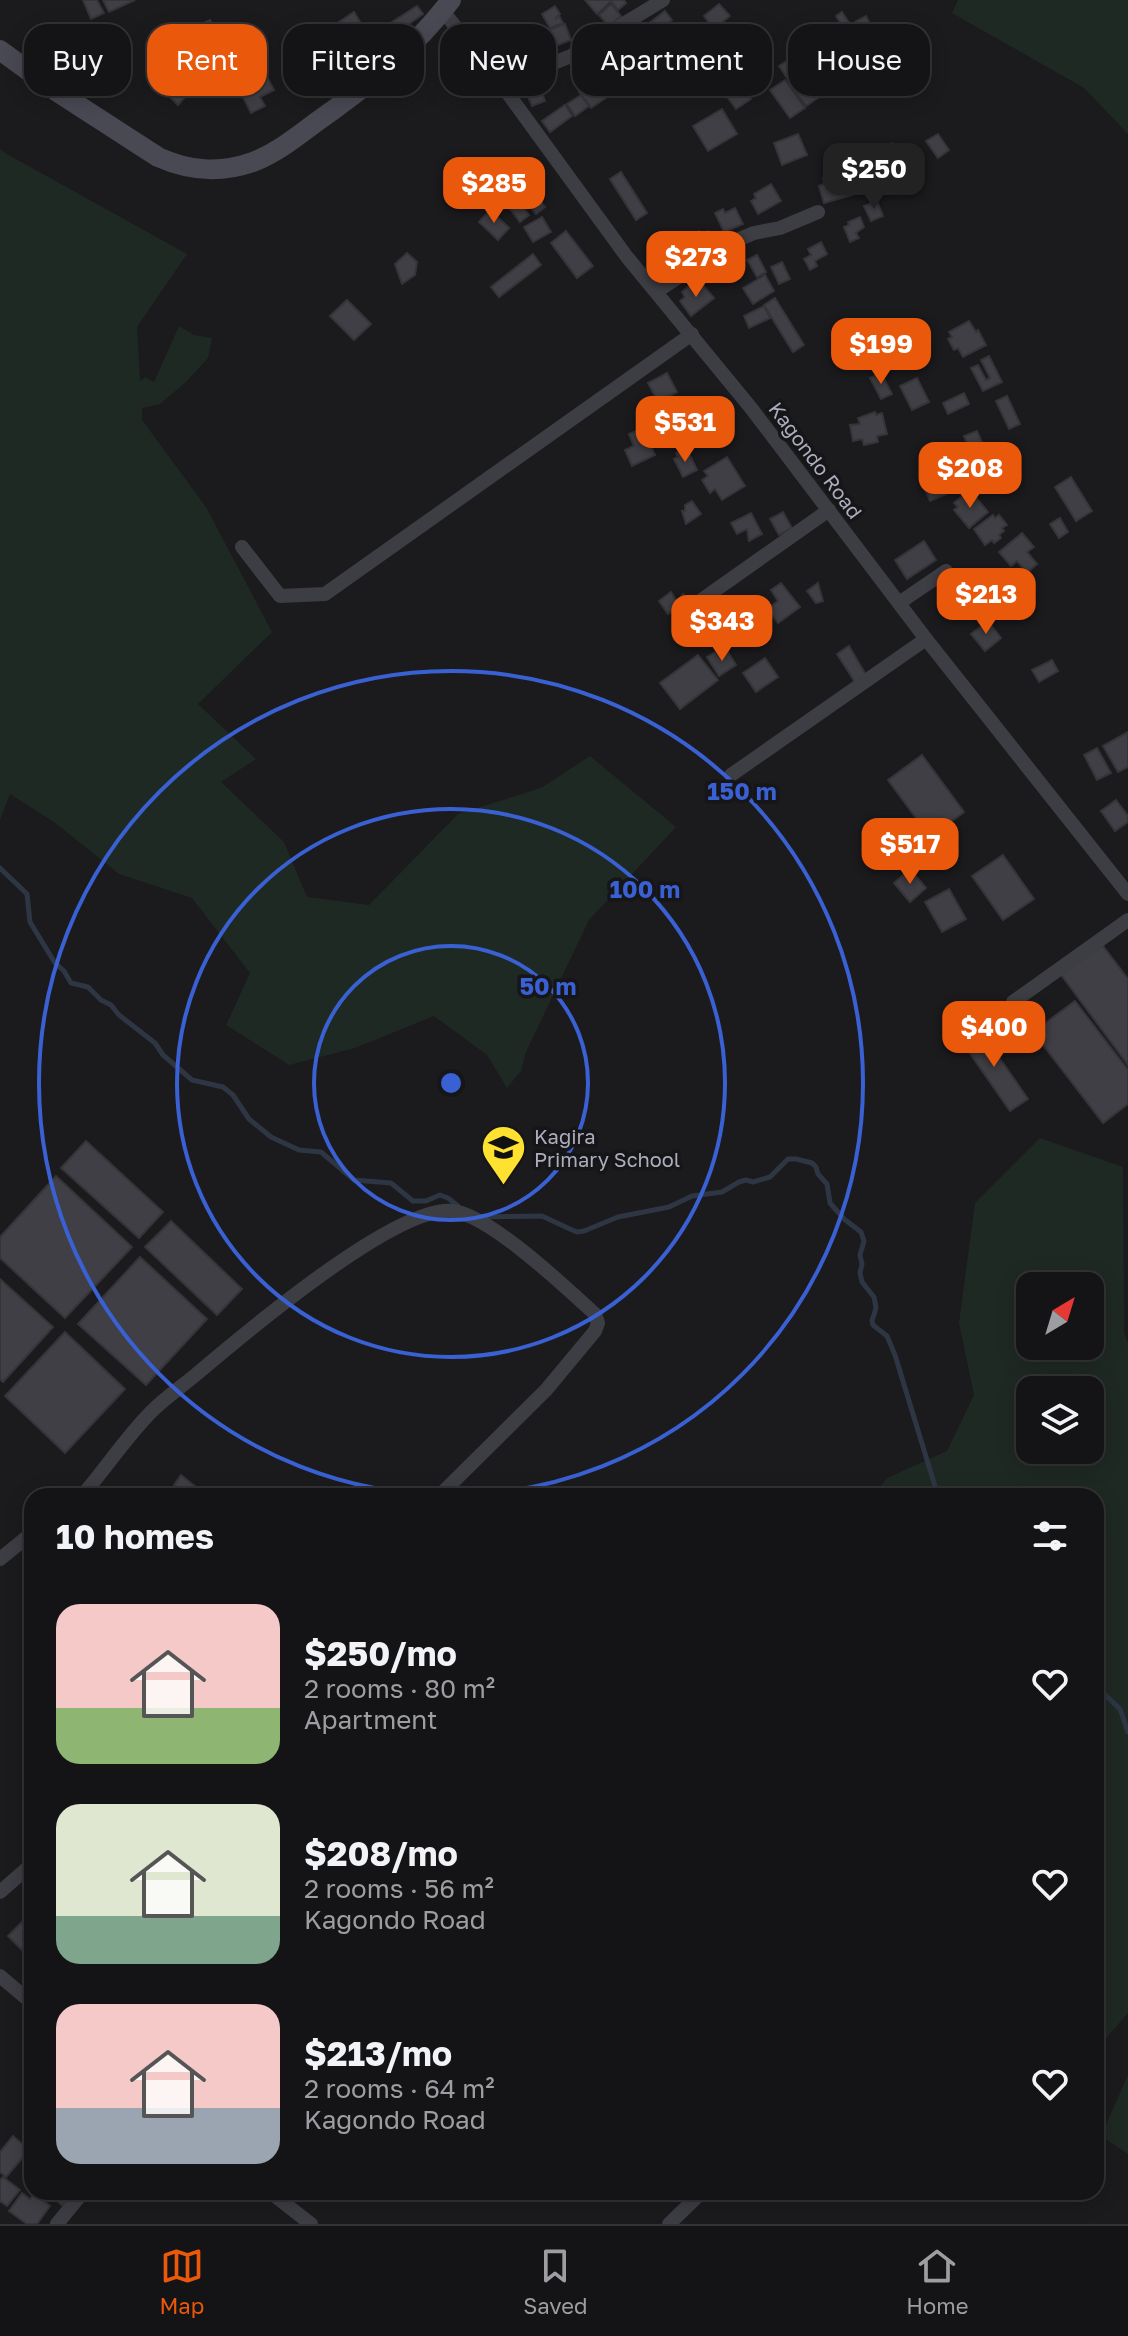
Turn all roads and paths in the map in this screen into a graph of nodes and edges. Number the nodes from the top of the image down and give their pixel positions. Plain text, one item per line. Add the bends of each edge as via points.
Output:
1 (663, 0) edge
2 (447, 5) edge
3 (460, 24) edge
4 (0, 50) edge
5 (556, 62) edge
6 (510, 96) edge
7 (818, 212) dead end
8 (656, 292) junction
9 (692, 334) junction
10 (829, 510) junction
11 (242, 547) dead end
12 (946, 571) dead end
13 (899, 603) junction
14 (683, 613) dead end
15 (926, 639) junction
16 (731, 775) dead end
17 (1128, 894) edge
18 (1128, 920) edge
19 (1013, 1002) dead end
20 (88, 1488) edge
21 (447, 1488) edge
22 (24, 1540) edge
23 (0, 1559) edge
24 (24, 1871) edge
25 (0, 1892) edge
26 (0, 1976) edge
27 (24, 1996) edge
28 (76, 2200) edge
29 (280, 2200) edge
30 (694, 2200) edge
31 (57, 2224) edge
32 (311, 2224) edge
33 (669, 2224) edge

1 - 5 street
2 - 3 street, Kagondo Road
2 - 4 main road via 402,55 341,105 274,153 221,169 194,170 158,157
6 - 8 street, Kagondo Road
7 - 8 street via 732,242
8 - 9 street, Kagondo Road
9 - 10 street, Kagondo Road
9 - 11 street via 325,594 280,596
10 - 13 street, Kagondo Road
10 - 14 street
12 - 13 street
13 - 15 street, Kagondo Road
15 - 16 street
15 - 17 street, Kagondo Road
18 - 19 street
20 - 21 street via 152,1411 320,1275 428,1213 455,1211 503,1236 595,1314 598,1323 546,1390
22 - 23 street
24 - 25 street
26 - 27 street
28 - 31 street
29 - 32 street
30 - 33 street

